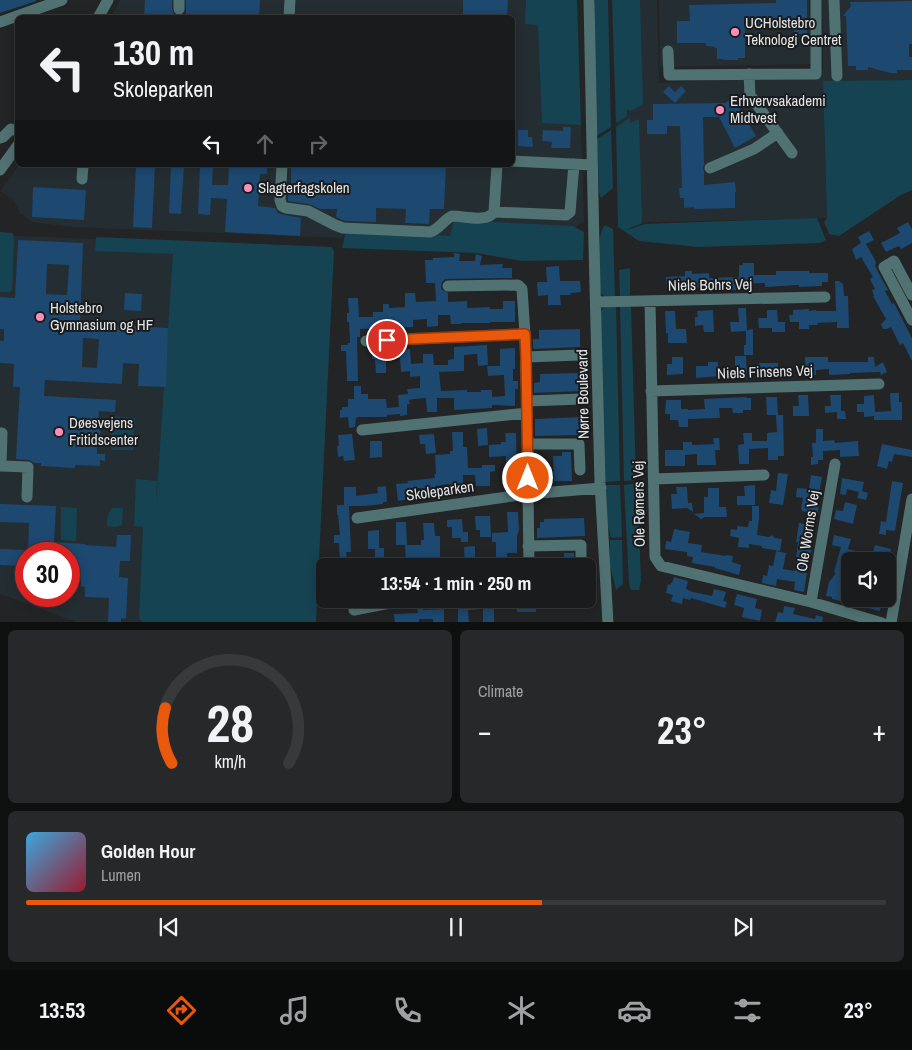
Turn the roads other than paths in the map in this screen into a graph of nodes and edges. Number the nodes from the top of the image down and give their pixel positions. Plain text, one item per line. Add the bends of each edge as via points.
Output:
1 (62, 0) edge
2 (94, 0) edge
3 (290, 0) edge
4 (589, 0) edge
5 (816, 0) edge
6 (834, 0) edge
7 (106, 3) edge
8 (20, 15) edge
9 (100, 15) edge
10 (289, 15) edge
11 (15, 17) edge
12 (0, 22) edge
13 (668, 51) dead end
14 (749, 74) junction
15 (837, 76) dead end
16 (15, 130) edge
17 (778, 133) junction
18 (0, 138) edge
19 (15, 149) edge
20 (792, 153) dead end
21 (515, 161) edge
22 (574, 164) junction
23 (592, 164) junction
24 (83, 167) edge
25 (282, 167) edge
26 (497, 167) edge
27 (710, 168) dead end
28 (0, 170) edge
29 (82, 179) dead end
30 (494, 212) junction
31 (448, 286) dead end
32 (912, 295) edge
33 (825, 297) dead end
34 (650, 301) junction
35 (596, 302) junction
36 (912, 320) edge
37 (525, 334) junction
38 (366, 341) dead end
39 (580, 355) dead end
40 (526, 357) junction
41 (879, 384) dead end
42 (652, 391) junction
43 (582, 399) dead end
44 (527, 401) junction
45 (527, 413) junction
46 (362, 430) dead end
47 (0, 433) edge
48 (527, 444) junction
49 (834, 464) dead end
50 (580, 470) dead end
51 (764, 475) dead end
52 (654, 479) junction
53 (601, 488) junction
54 (528, 494) junction
55 (27, 497) dead end
56 (912, 499) edge
57 (357, 518) dead end
58 (528, 546) junction
59 (528, 558) edge
60 (582, 558) edge
61 (812, 602) junction
62 (364, 608) edge
63 (354, 610) dead end
64 (608, 622) edge
65 (882, 622) edge
66 (891, 622) edge

1 - 8 street
2 - 7 street
3 - 10 street
4 - 23 street, Nørre Boulevard
5 - 14 street via 816,74
6 - 15 street
7 - 9 street
11 - 12 street
13 - 14 street via 669,75
14 - 17 street via 750,95
16 - 18 street
17 - 20 street
17 - 27 street via 754,149
19 - 28 street
21 - 22 street
22 - 23 street
22 - 30 street via 569,214
23 - 35 street, Nørre Boulevard
24 - 29 street
25 - 30 street via 282,206 308,211 344,228 433,231 452,216 484,218
26 - 30 street
31 - 37 street via 518,285 522,289
32 - 36 street via 894,261 884,267
33 - 34 street, Niels Bohrs Vej
34 - 35 street, Niels Bohrs Vej
34 - 42 street, Ole Rømers Vej
35 - 53 street, Nørre Boulevard
37 - 38 street
37 - 40 street
39 - 40 street
40 - 44 street
41 - 42 street, Niels Finsens Vej
42 - 52 street, Ole Rømers Vej
43 - 44 street
44 - 45 street
45 - 46 street
45 - 48 street
47 - 55 street via 1,466 28,467
48 - 50 street via 580,444
48 - 54 street
49 - 61 street, Ole Worms Vej
51 - 52 street
52 - 61 street, Ole Rømers Vej via 655,557 661,566
53 - 54 street, Skoleparken
53 - 64 street, Nørre Boulevard
54 - 57 street, Skoleparken
54 - 58 street
56 - 66 street
58 - 59 street
58 - 60 street via 581,545
61 - 65 street, Ole Rømers Vej
62 - 63 street

